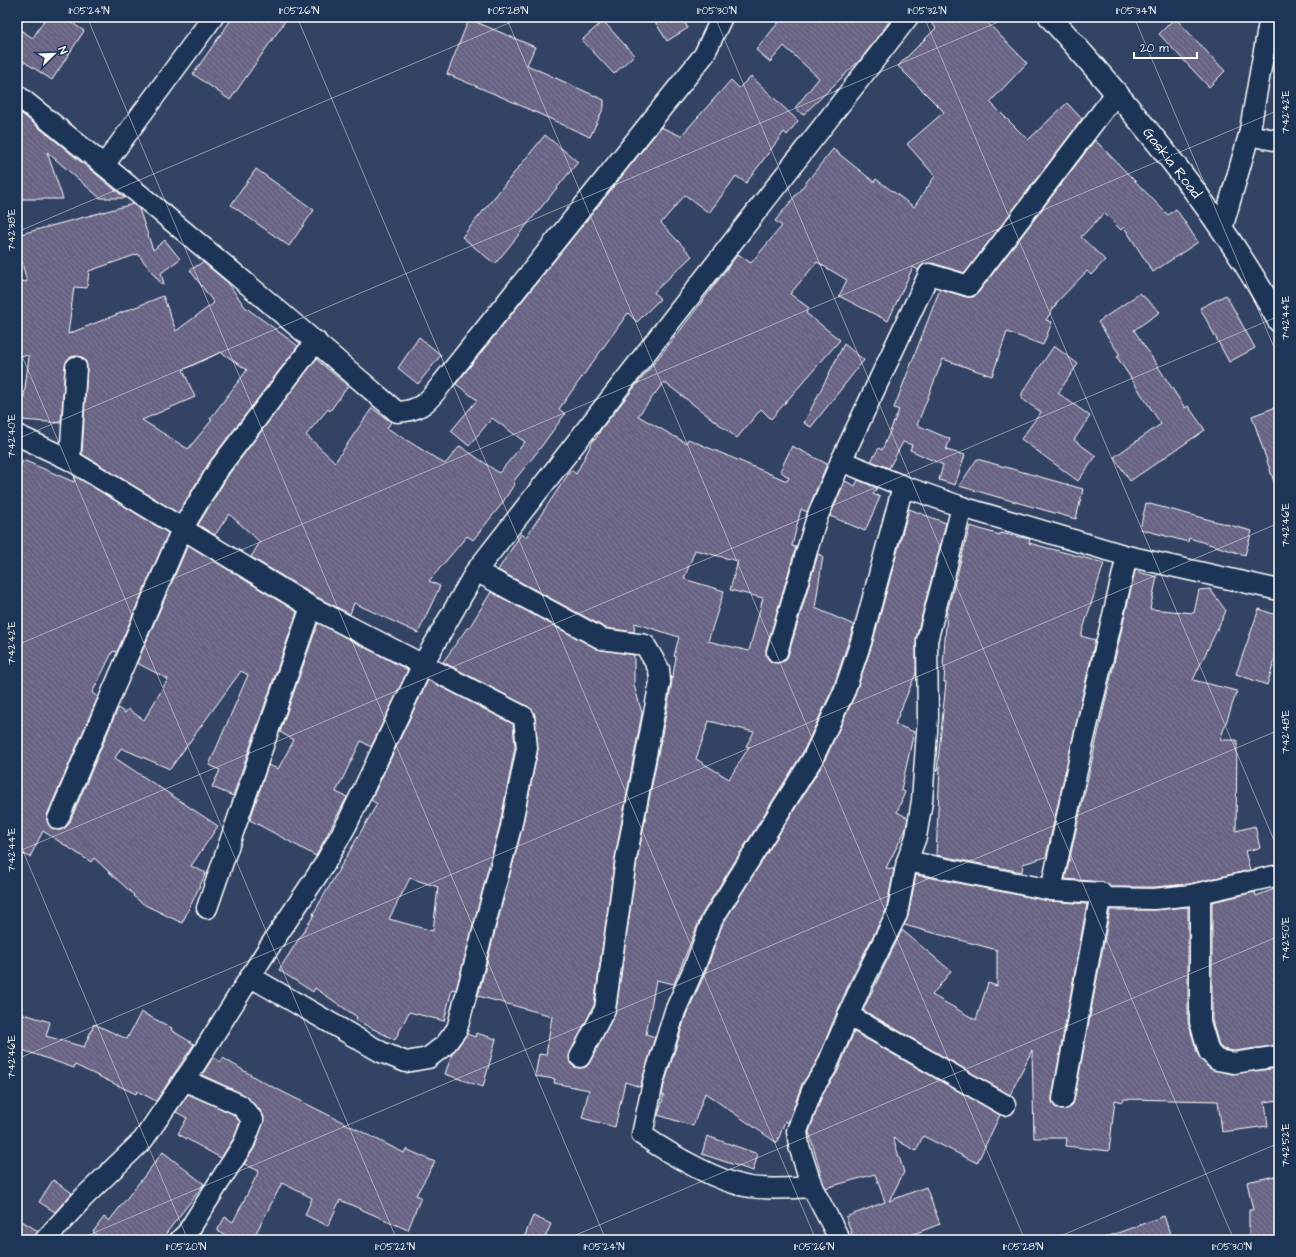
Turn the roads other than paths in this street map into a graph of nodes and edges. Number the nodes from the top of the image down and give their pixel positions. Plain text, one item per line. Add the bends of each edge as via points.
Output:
1 (213, 17) edge
2 (722, 17) edge
3 (908, 17) edge
4 (1050, 17) edge
5 (1270, 17) edge
6 (1117, 92) junction
7 (17, 95) edge
8 (1249, 135) junction
9 (1279, 141) edge
10 (104, 165) junction
11 (1222, 229) junction
12 (1279, 321) edge
13 (316, 341) junction
14 (76, 367) dead end
15 (19, 442) edge
16 (70, 460) junction
17 (841, 461) junction
18 (903, 486) junction
19 (962, 507) junction
20 (182, 529) junction
21 (1127, 556) junction
22 (476, 571) junction
23 (1279, 590) edge
24 (311, 607) junction
25 (777, 652) dead end
26 (423, 664) junction
27 (58, 819) dead end
28 (907, 861) junction
29 (1279, 875) edge
30 (1051, 890) junction
31 (1101, 893) junction
32 (1200, 893) junction
33 (207, 908) dead end
34 (251, 977) junction
35 (848, 1015) junction
36 (1279, 1056) edge
37 (580, 1057) dead end
38 (184, 1080) junction
39 (1064, 1099) dead end
40 (1005, 1105) dead end
41 (812, 1187) junction
42 (44, 1240) edge
43 (180, 1240) edge
44 (840, 1240) edge

1 - 10 street
2 - 13 street via 704,55 426,402 410,411 397,412
3 - 22 street
4 - 6 main road, Gaskia Road
5 - 8 street
6 - 11 main road, Gaskia Road
6 - 17 street via 969,286 929,274
7 - 10 street
8 - 9 street
8 - 11 street
10 - 13 street
11 - 12 main road, Gaskia Road
13 - 20 street via 219,468
14 - 16 street
15 - 16 street
16 - 20 street
17 - 18 street
17 - 25 street via 816,520
18 - 19 street
18 - 41 street via 861,642 844,692 813,758 712,920 675,1011 653,1082 642,1135 662,1149 719,1178 750,1187
19 - 21 street
19 - 28 street via 927,641 928,718 922,800 916,836
20 - 24 street
20 - 27 street
21 - 23 street
21 - 30 street
22 - 26 street
22 - 37 street via 602,639 645,645 659,669 660,682 626,858 605,1009
24 - 26 street
24 - 33 street
26 - 34 street via 347,824 324,866
26 - 34 street via 524,717 526,731 527,748 511,827 457,1029 445,1044 428,1058 406,1062 381,1052
28 - 30 street
28 - 35 street via 897,914
29 - 32 street
30 - 31 street
31 - 32 street via 1105,898 1154,899
31 - 39 street
32 - 36 street via 1200,1022 1209,1052 1217,1060 1234,1063
34 - 38 street
35 - 40 street
35 - 41 street via 826,1068 813,1088 797,1131
38 - 42 street via 143,1140
38 - 43 street via 240,1105 253,1120 244,1143 188,1233
41 - 44 street

